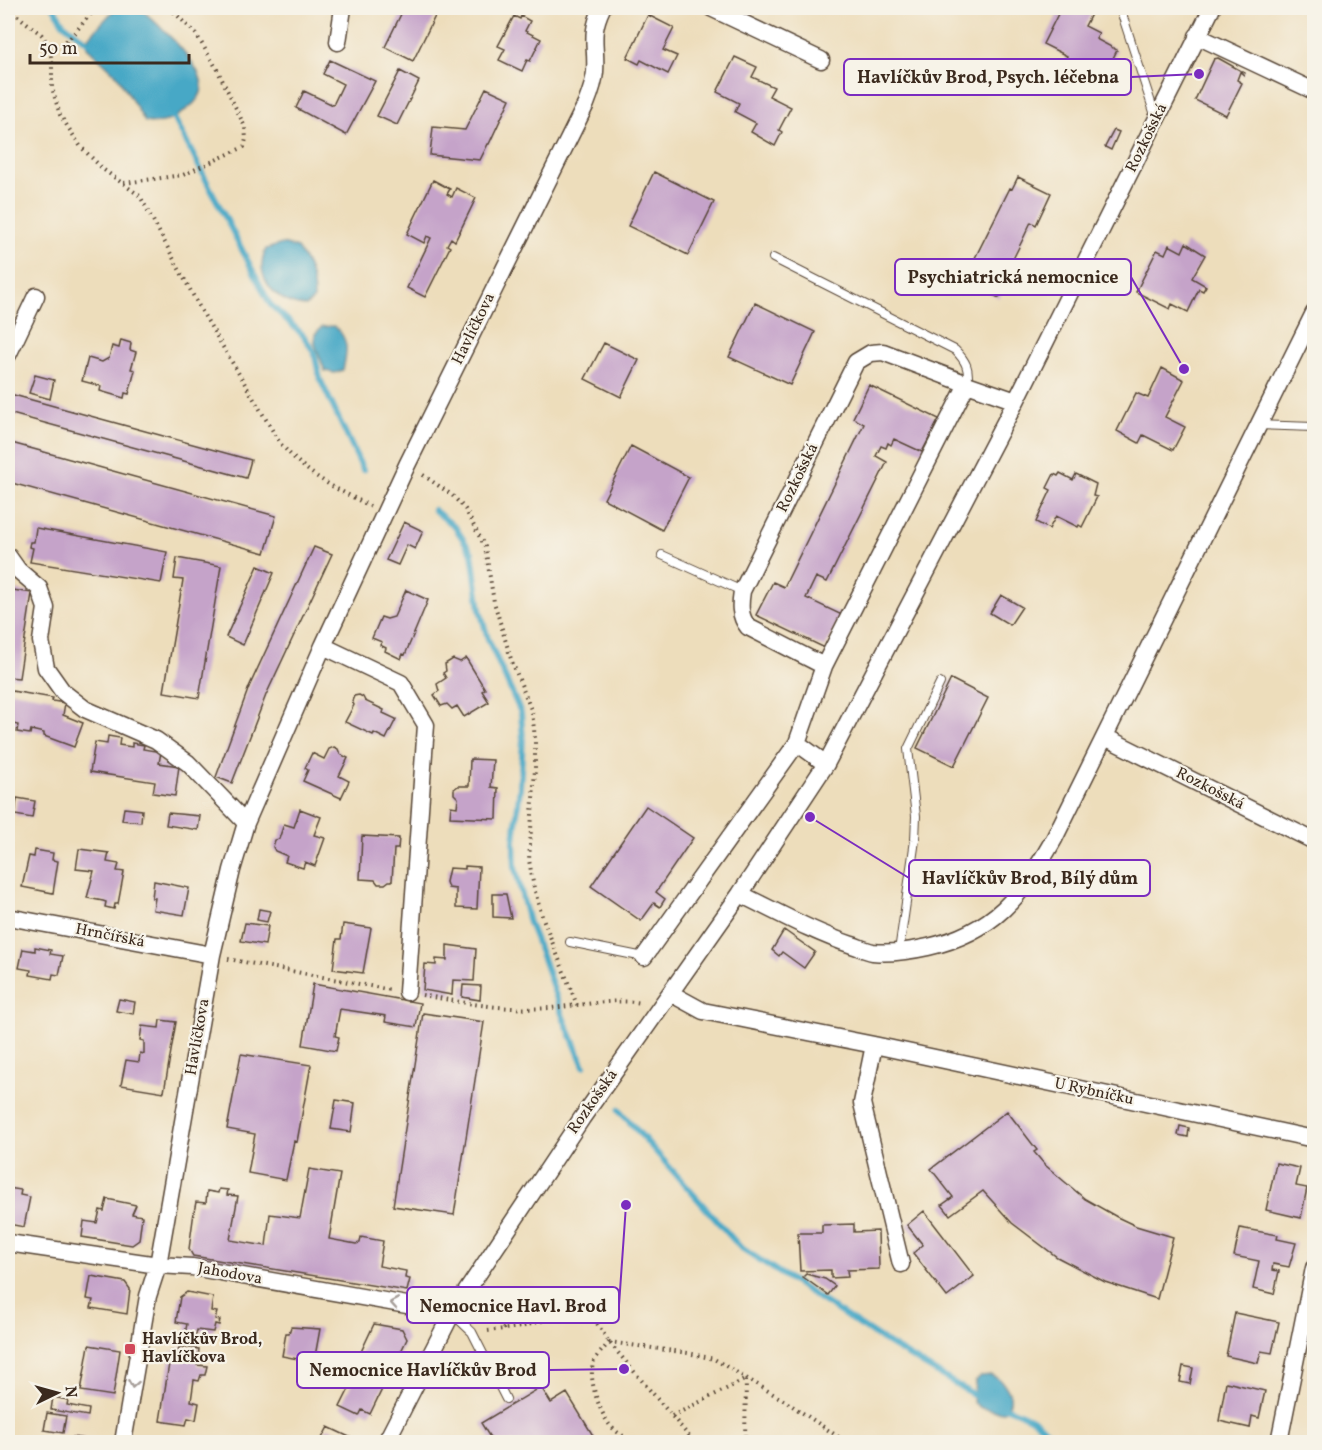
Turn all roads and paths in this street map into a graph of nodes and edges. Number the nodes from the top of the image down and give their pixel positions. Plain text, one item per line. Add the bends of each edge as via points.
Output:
1 (8, 8) edge
2 (96, 8) edge
3 (171, 8) edge
4 (343, 8) edge
5 (602, 8) edge
6 (711, 8) edge
7 (1120, 8) edge
8 (1212, 8) edge
9 (1197, 36) junction
10 (338, 42) dead end
11 (51, 52) junction
12 (821, 60) dead end
13 (1314, 91) edge
14 (1156, 119) junction
15 (124, 183) junction
16 (773, 258) dead end
17 (36, 296) dead end
18 (1314, 313) edge
19 (8, 355) edge
20 (967, 384) junction
21 (1016, 401) junction
22 (1259, 426) junction
23 (1314, 427) edge
24 (407, 465) junction
25 (384, 513) junction
26 (662, 555) dead end
27 (8, 556) edge
28 (742, 591) junction
29 (323, 646) junction
30 (824, 666) junction
31 (940, 683) dead end
32 (1105, 737) junction
33 (797, 743) junction
34 (826, 764) junction
35 (246, 823) junction
36 (1314, 841) edge
37 (740, 894) junction
38 (8, 917) edge
39 (570, 942) dead end
40 (899, 951) junction
41 (212, 956) junction
42 (644, 957) joint
43 (407, 992) junction
44 (670, 993) junction
45 (577, 1005) junction
46 (656, 1013) junction
47 (874, 1045) junction
48 (1314, 1139) edge
49 (8, 1244) edge
50 (901, 1264) dead end
51 (158, 1265) junction
52 (1314, 1268) edge
53 (602, 1299) dead end
54 (597, 1305) junction
55 (452, 1313) junction
56 (521, 1313) dead end
57 (609, 1342) junction
58 (746, 1379) junction
59 (506, 1399) dead end
60 (672, 1416) junction
61 (627, 1441) edge
62 (693, 1441) edge
63 (123, 1443) edge
64 (386, 1443) edge
65 (642, 1443) edge
66 (663, 1443) edge
67 (745, 1443) edge
68 (846, 1443) edge
69 (1279, 1443) edge

1 - 11 path via 42,35
2 - 11 path via 70,38
3 - 15 path via 196,34 216,69 245,127 244,147 183,175
4 - 10 street
5 - 24 street, Havlíčkova via 595,24 591,93
6 - 12 street
7 - 14 lane
8 - 9 street, Rozkošská
9 - 13 street
9 - 14 street, Rozkošská
11 - 15 path via 52,88 60,115 81,147
14 - 21 street, Rozkošská
15 - 25 path via 140,196 201,310 280,443 296,462 323,482
16 - 20 lane via 955,350 965,360
17 - 19 street
18 - 22 street
20 - 21 street, Rozkošská
20 - 28 street, Rozkošská via 883,352 871,353 856,362
20 - 30 street
21 - 34 street, Rozkošská
22 - 23 lane
22 - 32 street
24 - 25 street, Havlíčkova
24 - 45 path via 452,495 465,509 484,547 494,602 532,712 535,769 530,869 542,916
25 - 29 street, Havlíčkova
26 - 28 lane
27 - 35 street via 39,588 46,608 42,641 46,668 63,692 85,710 156,740 188,763
28 - 30 street via 741,613 748,627
29 - 35 street, Havlíčkova
29 - 43 street via 401,683 426,725
30 - 33 street
31 - 40 lane via 908,749 915,840
32 - 36 street, Rozkošská
32 - 40 street via 1054,839 1034,874 1008,907 981,928 947,943
33 - 34 street
33 - 42 street
34 - 37 street, Rozkošská
35 - 41 street, Havlíčkova
37 - 40 street via 826,937 872,952
37 - 44 street, Rozkošská
38 - 41 street, Hrnčířská
39 - 42 lane
41 - 43 path
41 - 51 street, Havlíčkova
43 - 45 path via 496,1008
44 - 46 street, Rozkošská
44 - 47 street, U Rybníčku via 703,1011
45 - 46 path via 640,1002
46 - 55 street, Rozkošská
47 - 48 street, U Rybníčku
47 - 50 street via 862,1103
49 - 51 street, Jahodova
55 -> 51 street, Jahodova
51 -> 63 street, Havlíčkova via 148,1296
52 - 69 street
53 - 54 path
54 - 56 path via 502,1329
54 - 57 path via 591,1314
55 - 59 lane via 472,1332
55 - 64 street, Rozkošská
57 - 58 path via 714,1359
57 - 60 path
57 - 61 path via 594,1362 592,1381 610,1425
58 - 60 path
58 - 67 path
58 - 68 path
60 - 62 path
61 - 65 path
62 - 66 path

